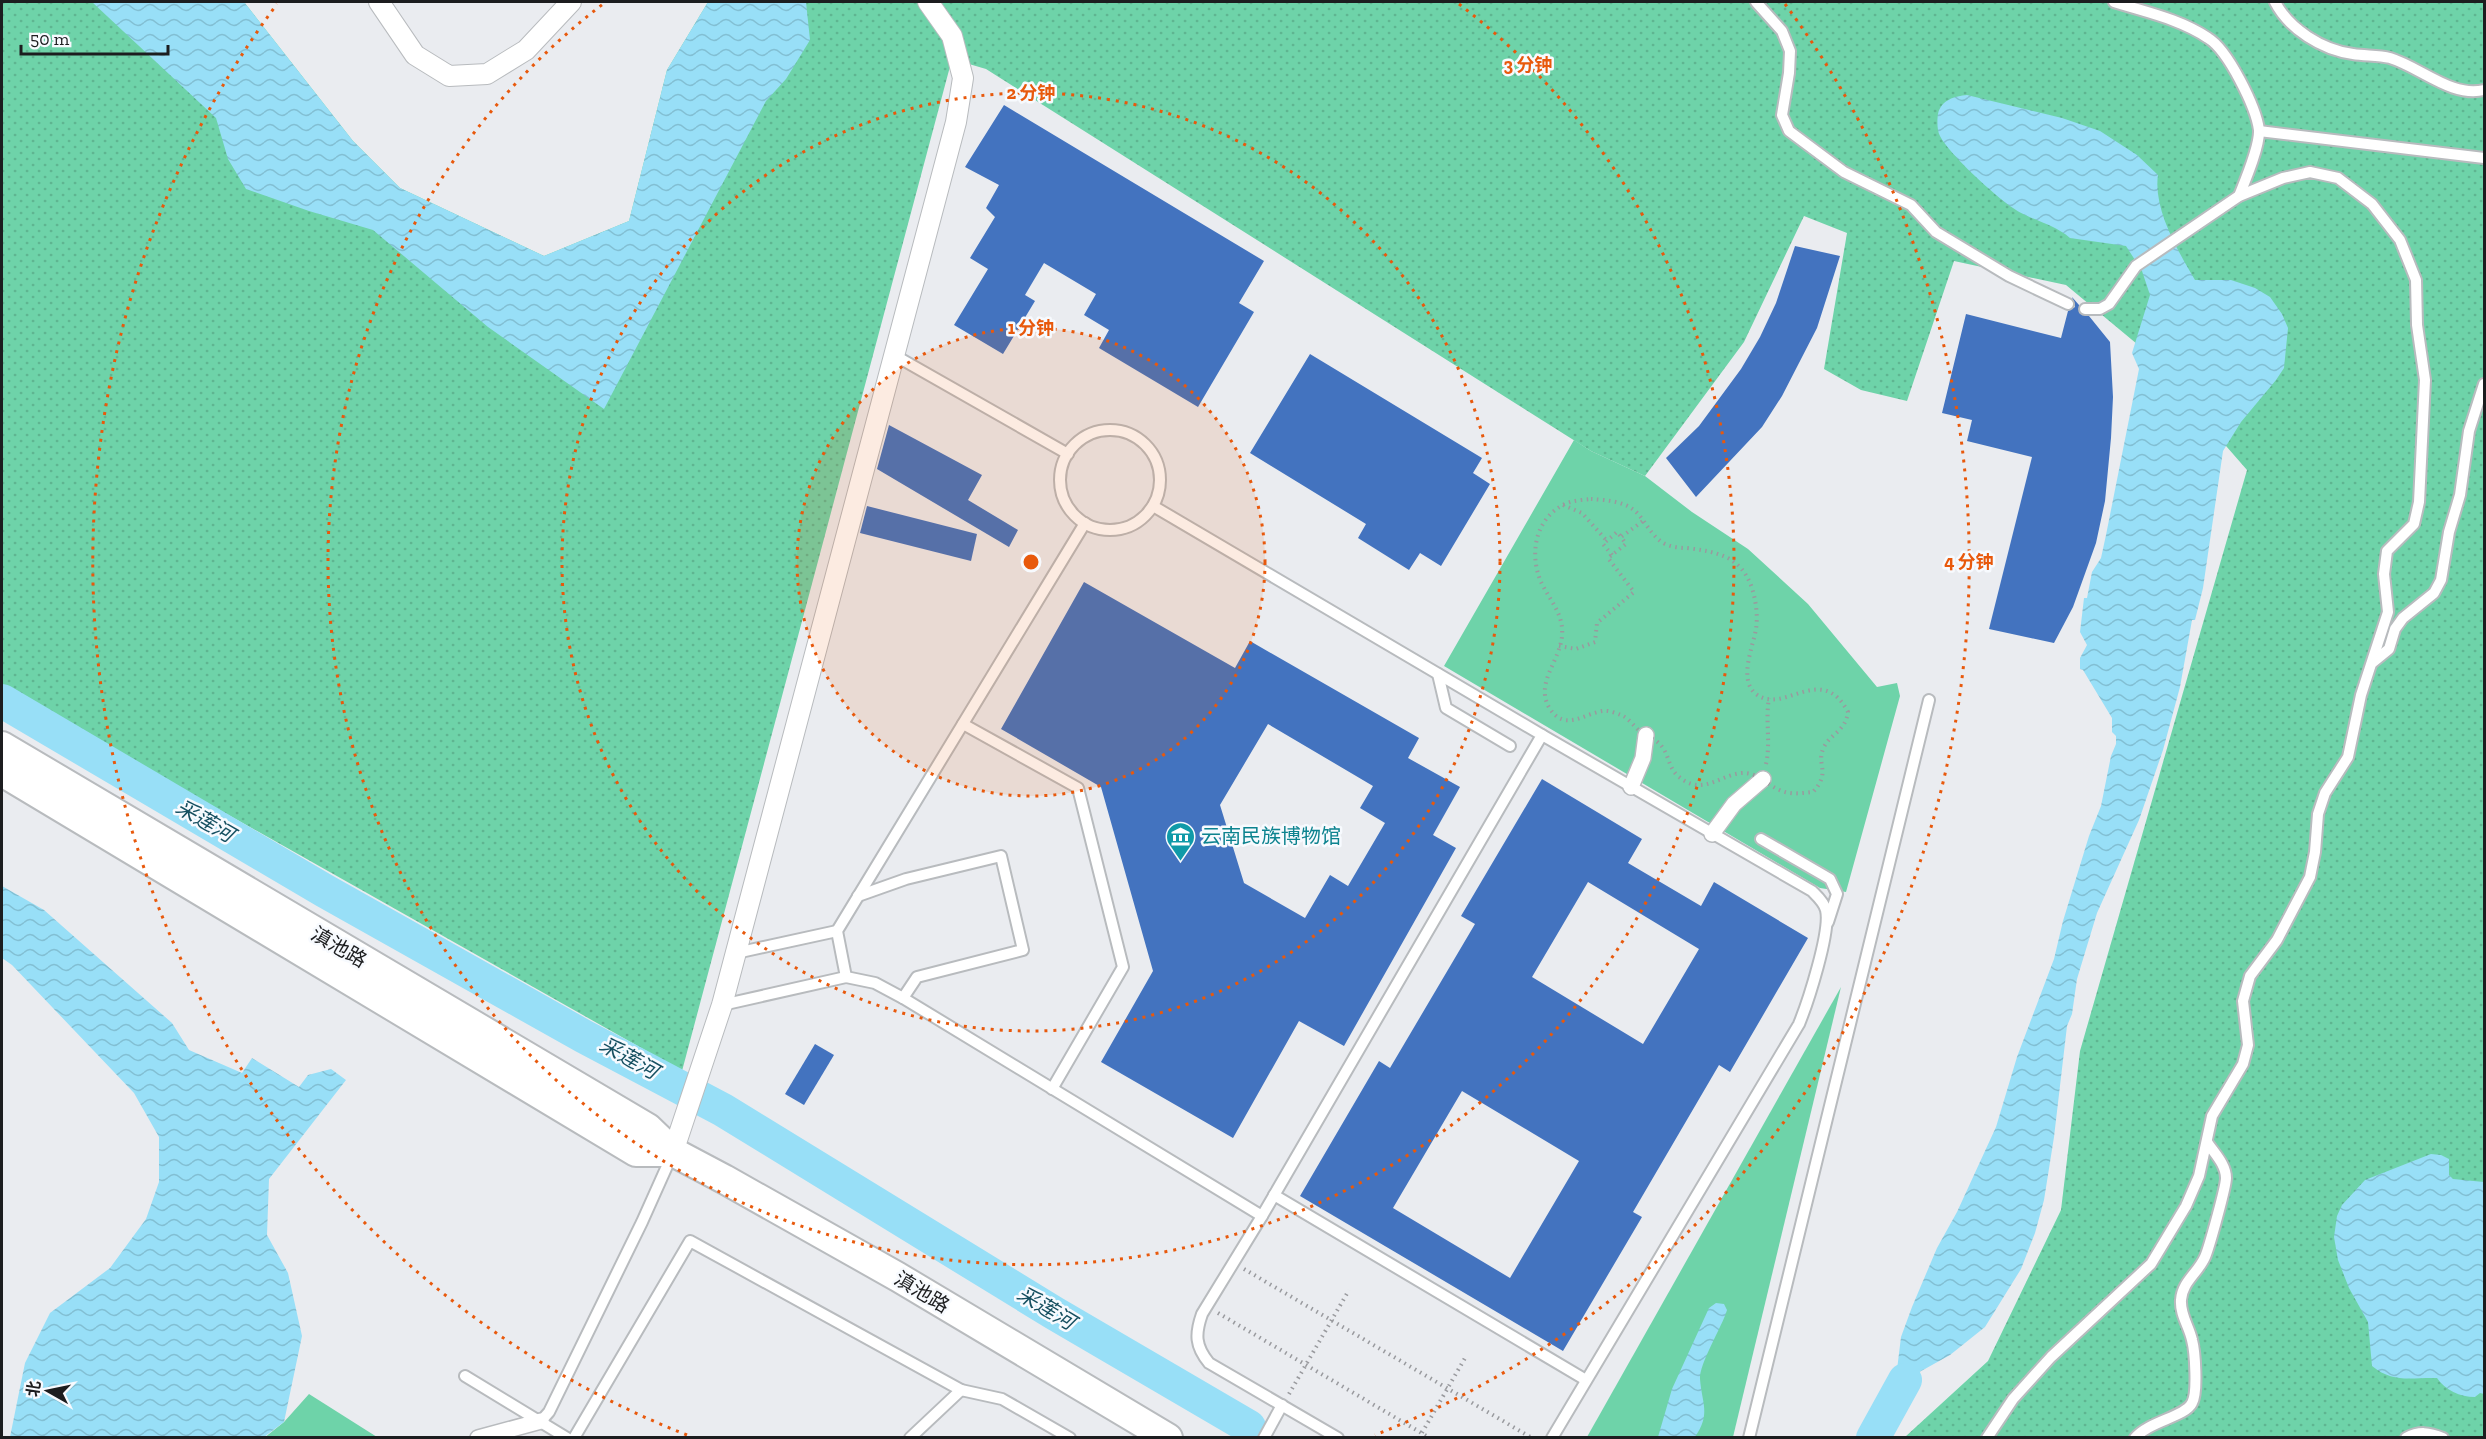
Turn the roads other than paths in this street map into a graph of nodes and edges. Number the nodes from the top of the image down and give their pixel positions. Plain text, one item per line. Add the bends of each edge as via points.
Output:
1 (380, 2) edge
2 (571, 2) edge
3 (928, 2) edge
4 (1756, 2) edge
5 (2114, 2) edge
6 (2275, 2) edge
7 (2484, 90) edge
8 (2259, 131) junction
9 (2484, 158) edge
10 (2239, 196) junction
11 (2068, 304) dead end
12 (2085, 309) dead end
13 (894, 355) junction
14 (2484, 384) edge
15 (1068, 454) junction
16 (1153, 506) junction
17 (1084, 523) junction
18 (2372, 662) junction
19 (1438, 674) junction
20 (1929, 700) dead end
21 (963, 724) junction
22 (1542, 735) junction
23 (1646, 735) road end
24 (2, 746) edge
25 (1510, 746) dead end
26 (2, 772) edge
27 (1763, 779) road end
28 (1631, 787) junction
29 (1712, 834) junction
30 (1761, 839) dead end
31 (858, 896) junction
32 (1826, 928) junction
33 (837, 931) junction
34 (736, 953) junction
35 (846, 977) junction
36 (903, 998) junction
37 (722, 1005) junction
38 (1052, 1089) junction
39 (2207, 1142) junction
40 (673, 1152) junction
41 (1274, 1195) junction
42 (1262, 1216) junction
43 (465, 1377) dead end
44 (1586, 1380) junction
45 (961, 1390) junction
46 (1282, 1405) junction
47 (542, 1421) junction
48 (478, 1437) edge
49 (530, 1437) edge
50 (567, 1437) edge
51 (574, 1437) edge
52 (910, 1437) edge
53 (1070, 1437) edge
54 (1168, 1437) edge
55 (1264, 1437) edge
56 (1338, 1437) edge
57 (1552, 1437) edge
58 (1749, 1437) edge
59 (1987, 1437) edge
60 (2135, 1437) edge
61 (2406, 1437) edge
62 (2443, 1437) edge

1 - 2 street via 415,55 449,76 487,74 526,50
3 - 13 street via 952,36 963,78 956,122
4 - 11 lane via 1782,31 1790,51 1782,115 1789,131 1844,172 1911,205 1936,232 2009,276
5 - 8 lane via 2187,25 2211,39 2228,60 2252,107
6 - 7 lane via 2298,29 2325,46 2351,54 2389,58 2458,89
8 - 9 lane
8 - 10 lane
10 - 12 lane via 2136,266 2109,304 2100,309
10 - 18 lane via 2310,172 2338,178 2372,204 2400,240 2416,280 2417,325 2425,380 2420,502 2414,524 2387,551 2384,574 2388,612
13 - 15 lane
13 - 34 street
14 - 18 lane via 2469,432 2441,580 2434,593 2403,618 2389,649
15 - 16 lane via 1079,441 1095,432 1112,429 1129,433 1154,455 1160,472 1160,489
15 - 17 lane via 1062,468 1063,492 1073,513
16 - 17 lane via 1143,518 1115,530
16 - 19 lane
17 - 21 lane
18 - 39 lane via 2349,757 2325,793 2318,814 2310,877 2277,940 2250,976 2243,1002 2248,1045 2243,1064 2212,1116
19 - 22 lane
19 - 25 lane via 1446,708
20 - 58 lane
21 - 31 lane
21 - 38 lane via 1078,788 1123,967
22 - 28 lane
22 - 41 lane
23 - 28 street via 1643,758
24 - 40 main road, 滇池路 via 648,1128
26 - 40 main road, 滇池路 via 636,1152
27 - 29 street via 1734,804
28 - 29 lane
29 - 32 lane via 1812,891 1826,910
30 - 32 lane via 1830,879 1837,894
31 - 33 lane
31 - 36 lane via 906,879 1001,855 1023,950 917,977
32 - 44 lane via 1799,1024
33 - 34 lane
33 - 35 lane
34 - 37 street
35 - 36 lane via 875,983
35 - 37 lane
36 - 38 lane
37 - 40 street
38 - 42 lane
39 - 59 lane via 2186,1206 2151,1264 2051,1357 2013,1399
39 - 60 lane via 2226,1178 2205,1258 2186,1284 2181,1300 2192,1339 2193,1403
40 - 47 lane
40 - 54 main road, 滇池路 via 898,1277
41 - 42 lane
41 - 44 lane
42 - 46 lane via 1206,1307 1196,1341 1209,1363
43 - 47 lane
44 - 57 lane
45 - 51 lane via 690,1241
45 - 52 lane
45 - 53 lane via 1002,1399
46 - 55 lane
46 - 56 lane
47 - 48 street
47 - 49 street
47 - 50 lane
61 - 62 lane via 2416,1433

